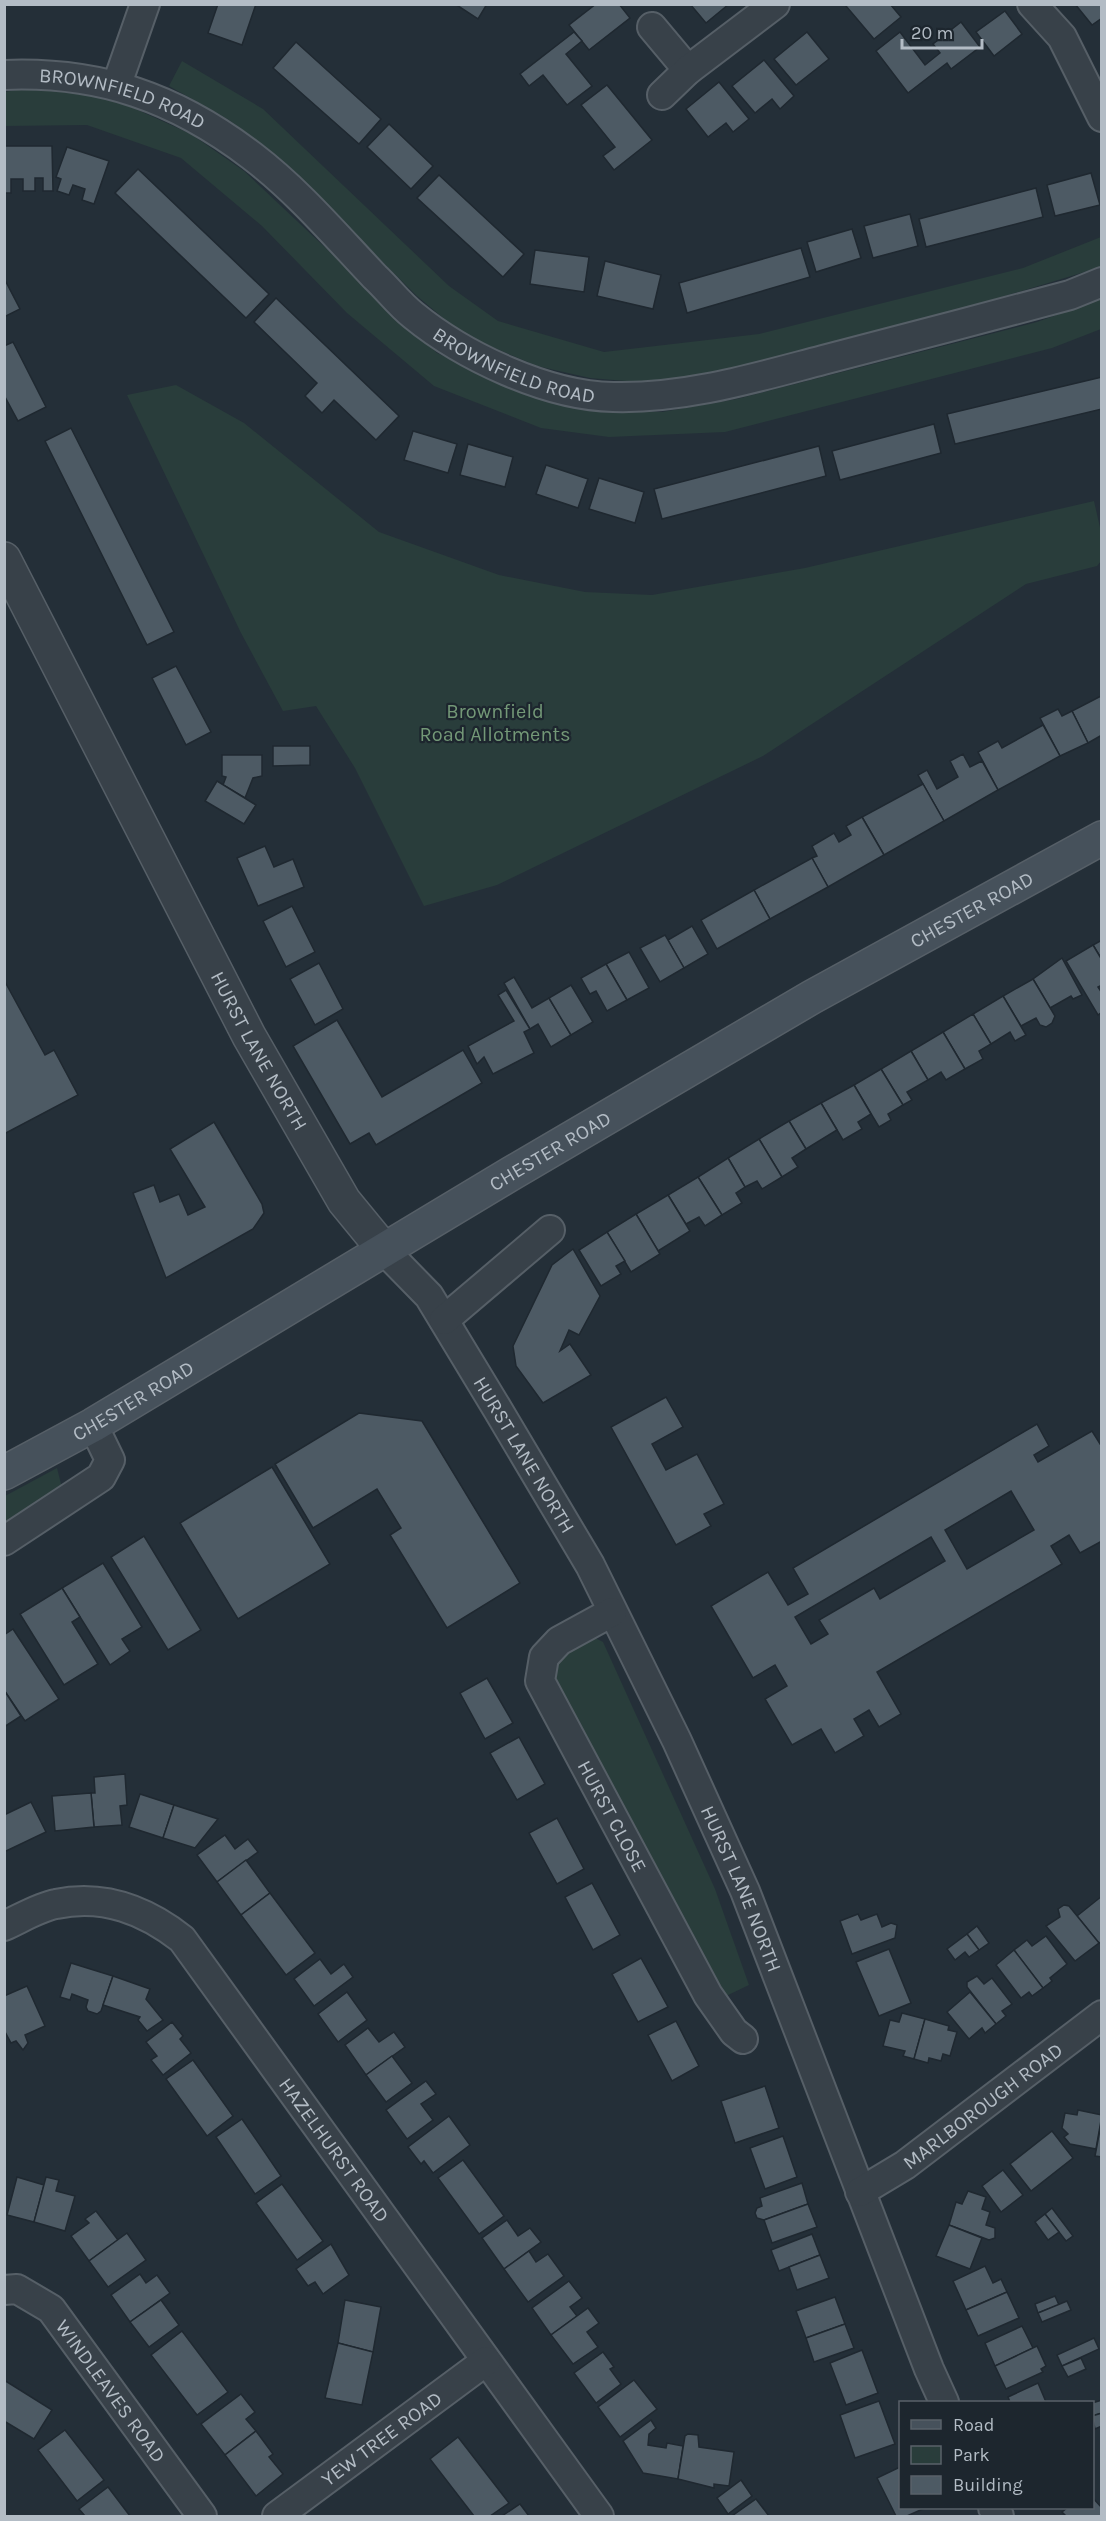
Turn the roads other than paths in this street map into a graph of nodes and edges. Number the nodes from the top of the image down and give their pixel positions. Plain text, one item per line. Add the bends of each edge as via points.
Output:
1 (145, 4) edge
2 (775, 4) edge
3 (1032, 4) edge
4 (652, 27) dead end
5 (688, 70) junction
6 (4, 75) edge
7 (117, 84) junction
8 (662, 95) dead end
9 (1101, 117) edge
10 (1101, 282) edge
11 (4, 558) edge
12 (1101, 838) edge
13 (550, 1230) dead end
14 (385, 1251) junction
15 (444, 1320) junction
16 (93, 1425) junction
17 (4, 1473) edge
18 (4, 1541) edge
19 (612, 1612) junction
20 (4, 1926) edge
21 (1101, 2015) edge
22 (743, 2039) dead end
23 (860, 2192) junction
24 (4, 2290) edge
25 (486, 2361) junction
26 (943, 2401) edge
27 (202, 2517) edge
28 (277, 2517) edge
29 (599, 2517) edge

1 - 7 street
2 - 5 street
3 - 9 street via 1062,37
4 - 5 street
5 - 8 street
6 - 7 street, BROWNFIELD ROAD via 47,73
7 - 10 street, BROWNFIELD ROAD via 208,126 253,157 292,191 411,314 455,345 547,386 612,397 710,389 1070,295
11 - 14 street, HURST LANE NORTH via 249,1036 344,1201
12 - 14 main road, CHESTER ROAD via 812,997
13 - 15 street
14 - 15 street, HURST LANE NORTH via 429,1296
14 - 16 main road, CHESTER ROAD
15 - 19 street, HURST LANE NORTH via 590,1565
16 - 17 main road, CHESTER ROAD
16 - 18 street via 110,1460 101,1477
19 - 22 street, HURST CLOSE via 559,1641 544,1657 540,1681 708,1995
19 - 23 street, HURST LANE NORTH via 677,1741 745,1891
20 - 25 street, HAZELHURST ROAD via 54,1904 108,1902 136,1909 182,1939
21 - 23 street, MARLBOROUGH ROAD via 904,2165
23 - 26 street, HURST LANE NORTH
24 - 27 street, WINDLEAVES ROAD via 17,2289 51,2309
25 - 28 street, YEW TREE ROAD
25 - 29 street, HAZELHURST ROAD

